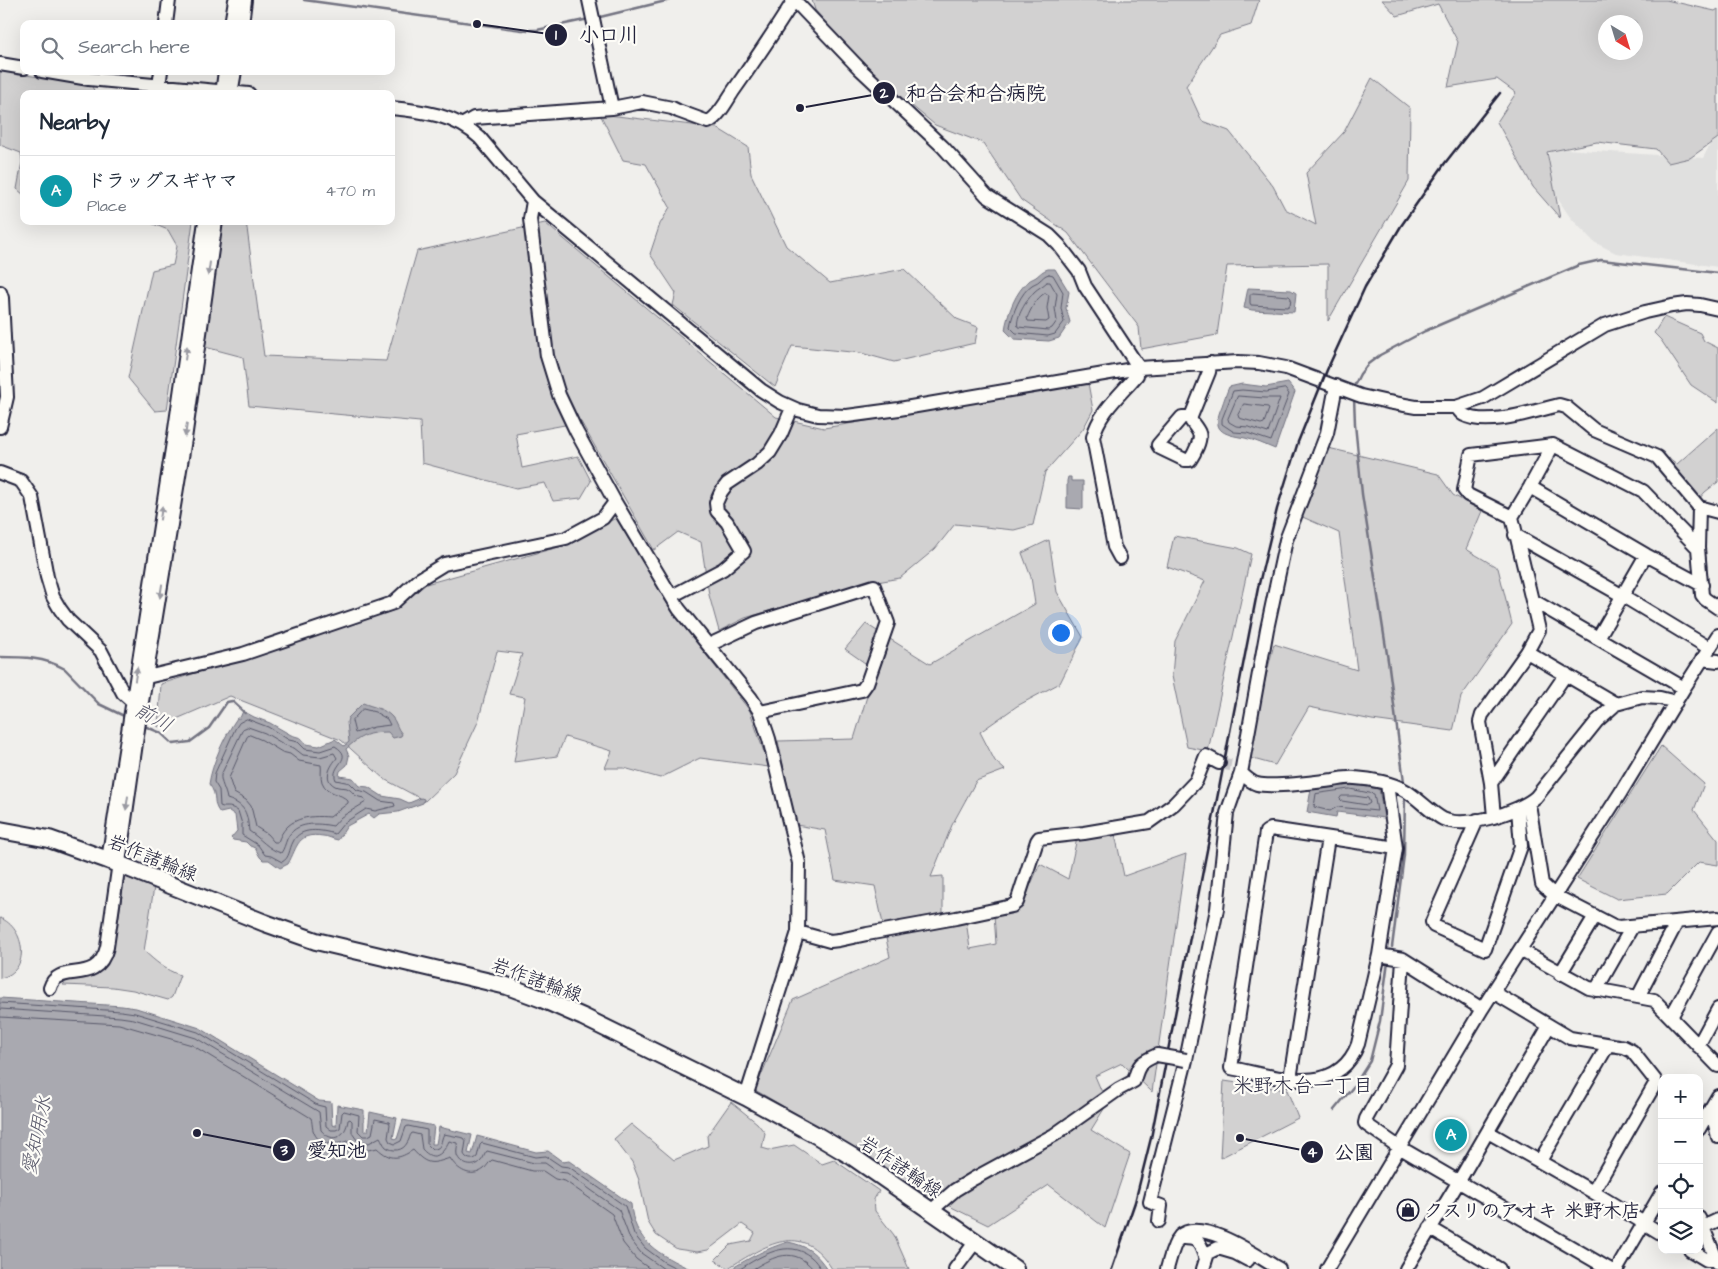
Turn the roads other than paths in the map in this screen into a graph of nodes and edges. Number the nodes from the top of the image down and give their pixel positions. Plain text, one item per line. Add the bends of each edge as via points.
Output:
1 (169, 0) edge
2 (235, 0) edge
3 (245, 0) edge
4 (588, 0) edge
5 (794, 0) edge
6 (166, 20) edge
7 (232, 20) edge
8 (242, 20) edge
9 (0, 64) edge
10 (20, 67) edge
11 (66, 75) edge
12 (160, 75) edge
13 (225, 75) edge
14 (234, 75) edge
15 (159, 86) junction
16 (198, 90) edge
17 (227, 90) edge
18 (228, 90) edge
19 (395, 108) edge
20 (612, 108) junction
21 (462, 125) junction
22 (533, 201) junction
23 (204, 225) edge
24 (215, 225) edge
25 (0, 292) edge
26 (1718, 309) edge
27 (1210, 363) junction
28 (1138, 368) junction
29 (1336, 386) junction
30 (1456, 407) junction
31 (792, 408) junction
32 (1190, 419) dead end
33 (0, 427) edge
34 (1553, 445) junction
35 (0, 473) edge
36 (1530, 487) junction
37 (615, 502) junction
38 (1699, 508) junction
39 (1718, 512) edge
40 (1512, 517) junction
41 (1515, 535) junction
42 (1698, 548) junction
43 (1646, 555) junction
44 (1120, 558) dead end
45 (1702, 585) junction
46 (672, 596) junction
47 (1623, 596) junction
48 (1532, 600) junction
49 (1718, 608) edge
50 (1718, 635) edge
51 (1598, 638) junction
52 (709, 645) junction
53 (1709, 648) junction
54 (1526, 652) junction
55 (1702, 659) junction
56 (1718, 661) edge
57 (1566, 674) junction
58 (147, 677) junction
59 (1684, 688) junction
60 (132, 701) junction
61 (1676, 702) junction
62 (1616, 704) junction
63 (760, 712) junction
64 (1220, 762) tunnel mouth
65 (1241, 773) junction
66 (1491, 783) junction
67 (1388, 784) junction
68 (1523, 806) junction
69 (1494, 817) junction
70 (1476, 820) junction
71 (0, 830) edge
72 (1328, 838) junction
73 (1396, 848) junction
74 (113, 862) junction
75 (1554, 895) junction
76 (1595, 916) junction
77 (1718, 918) edge
78 (1678, 922) junction
79 (1632, 927) junction
80 (798, 932) junction
81 (1718, 932) edge
82 (1520, 950) junction
83 (1379, 955) junction
84 (1403, 959) junction
85 (1560, 974) junction
86 (50, 988) dead end
87 (1596, 990) junction
88 (1492, 992) junction
89 (1638, 997) junction
90 (1482, 1009) junction
91 (1718, 1009) edge
92 (1670, 1017) junction
93 (1549, 1026) junction
94 (1608, 1045) junction
95 (1698, 1046) junction
96 (1186, 1060) junction
97 (1718, 1066) edge
98 (1290, 1079) junction
99 (1718, 1096) edge
100 (746, 1097) junction
101 (1711, 1108) junction
102 (1703, 1122) edge
103 (1488, 1132) junction
104 (1718, 1137) edge
105 (1400, 1147) junction
106 (1540, 1161) junction
107 (1459, 1181) junction
108 (1593, 1192) junction
109 (1658, 1199) edge
110 (932, 1210) junction
111 (1718, 1220) edge
112 (1159, 1221) dead end
113 (1703, 1222) edge
114 (1643, 1223) junction
115 (1703, 1227) edge
116 (1430, 1228) junction
117 (1658, 1232) edge
118 (1178, 1238) junction
119 (976, 1241) junction
120 (1697, 1254) edge
121 (1717, 1262) edge
122 (1204, 1264) edge
123 (1482, 1265) edge
124 (955, 1269) edge
125 (1015, 1269) edge
126 (1167, 1269) edge
127 (1263, 1269) edge
128 (1279, 1269) edge
129 (1327, 1269) edge
130 (1406, 1269) edge
131 (1499, 1269) edge
132 (1609, 1269) edge
133 (1617, 1269) edge

1 - 6 street
2 - 7 street
3 - 8 street
4 - 20 street
5 - 20 street via 712,120 708,122 672,108 642,102
5 - 28 street via 860,69 943,146 987,196 1049,235 1059,245 1079,271 1085,286
9 - 10 street
11 - 15 street
12 - 15 street
13 - 17 street
14 - 18 street
15 - 16 street
19 - 21 street via 446,117
20 - 21 street via 474,118
21 - 22 street via 480,138
22 - 31 street via 761,390
22 - 37 street via 530,218 547,356 558,395
60 -> 23 street
24 -> 58 street
25 - 33 street via 7,396
26 - 30 street via 1688,304 1672,306 1606,325 1483,398
27 - 28 street
27 - 29 street via 1276,365
27 - 32 street
28 - 31 street via 847,416
28 - 44 street via 1137,375 1102,415 1093,437 1114,547
29 - 30 street via 1361,396 1416,407
29 - 65 street via 1327,433 1286,540
30 - 38 street via 1463,415 1477,419 1505,418 1559,405 1566,407 1594,430 1657,457
31 - 46 street via 770,452 727,484 716,503 717,511 728,522 744,551 723,569
34 - 36 street
34 - 40 street via 1471,455 1464,490
34 - 42 street via 1643,491
35 - 60 street via 21,481 32,497 53,597 68,620 101,651 123,693
36 - 40 street
36 - 43 street
37 - 46 street
37 - 58 street via 603,518 566,538 444,564 418,580 392,603 243,654
38 - 39 street
38 - 42 street
40 - 41 street
41 - 47 street
41 - 48 street
42 - 45 street
43 - 45 street
43 - 47 street
45 - 49 street via 1704,599
46 - 52 street
47 - 51 street
47 - 53 street
48 - 51 street
48 - 54 street via 1539,630
50 - 53 street
51 - 59 street
52 - 63 street
52 - 63 street via 756,623 874,586 888,623 862,690
53 - 55 street
54 - 57 street
54 - 66 street via 1480,722
55 - 56 street
55 - 59 street
57 - 62 street
57 - 66 street
58 -> 74 street
59 - 61 street
60 - 74 street
61 - 62 street via 1642,697
61 - 75 street
62 - 68 street via 1597,721 1546,786
63 - 80 street via 799,863
64 - 80 street via 1206,756 1196,780 1174,804 1149,822 1040,838 1012,906 839,940
65 - 67 street via 1257,784 1354,777
65 - 96 street via 1227,814 1217,909
66 - 69 street
67 - 70 street via 1406,791 1443,818 1455,822
67 - 73 street
68 - 69 street
68 - 70 street via 1521,846 1485,949 1434,926 1432,922
68 - 75 street via 1542,884
69 - 70 street
71 - 74 main road, 岩作諸輪線 via 50,839
72 - 73 street
72 - 98 street
72 - 98 street via 1271,829 1266,832 1231,1068
73 - 83 street
74 - 86 street via 107,947 103,960 91,970 56,978
74 - 100 main road, 岩作諸輪線 via 316,941 507,986 583,1017
75 - 76 street
75 - 82 street
76 - 79 street via 1614,926
76 - 85 street
77 - 78 street
78 - 79 street
78 - 89 street
79 - 87 street
80 - 100 street
81 - 92 street
82 - 85 street
82 - 88 street
83 - 84 street
83 - 98 street via 1352,1057 1326,1077
84 - 90 street
84 - 105 street via 1396,1065 1365,1122
85 - 87 street
87 - 89 street
88 - 90 street
88 - 93 street
89 - 92 street via 1654,1000
90 - 105 street
91 - 95 street
92 - 95 street
93 - 94 street via 1570,1038
93 - 103 street
94 - 106 street
94 - 108 street via 1632,1051 1655,1084
95 - 97 street
96 - 110 street, bridge via 1157,1055 1145,1060 1138,1066 1134,1081 1054,1135 967,1183
96 - 112 street via 1150,1202 1161,1206
99 - 101 street
100 - 110 main road, 岩作諸輪線 via 853,1157
101 - 102 street
101 - 104 street
103 - 106 street
103 - 107 street
105 - 107 street
105 - 129 street
106 - 108 street
107 - 116 street
107 - 132 street
108 - 114 street
109 - 114 street
110 - 119 main road, 岩作諸輪線
111 - 113 street
114 - 117 street
114 - 133 street
115 - 121 street
116 - 123 street
116 - 130 street
118 - 122 street via 1197,1240
118 - 126 street
118 - 128 street via 1188,1230 1199,1230 1233,1241
119 - 124 street
119 - 125 main road, 岩作諸輪線
120 - 121 street
122 - 127 street via 1208,1253 1218,1248
123 - 131 street

